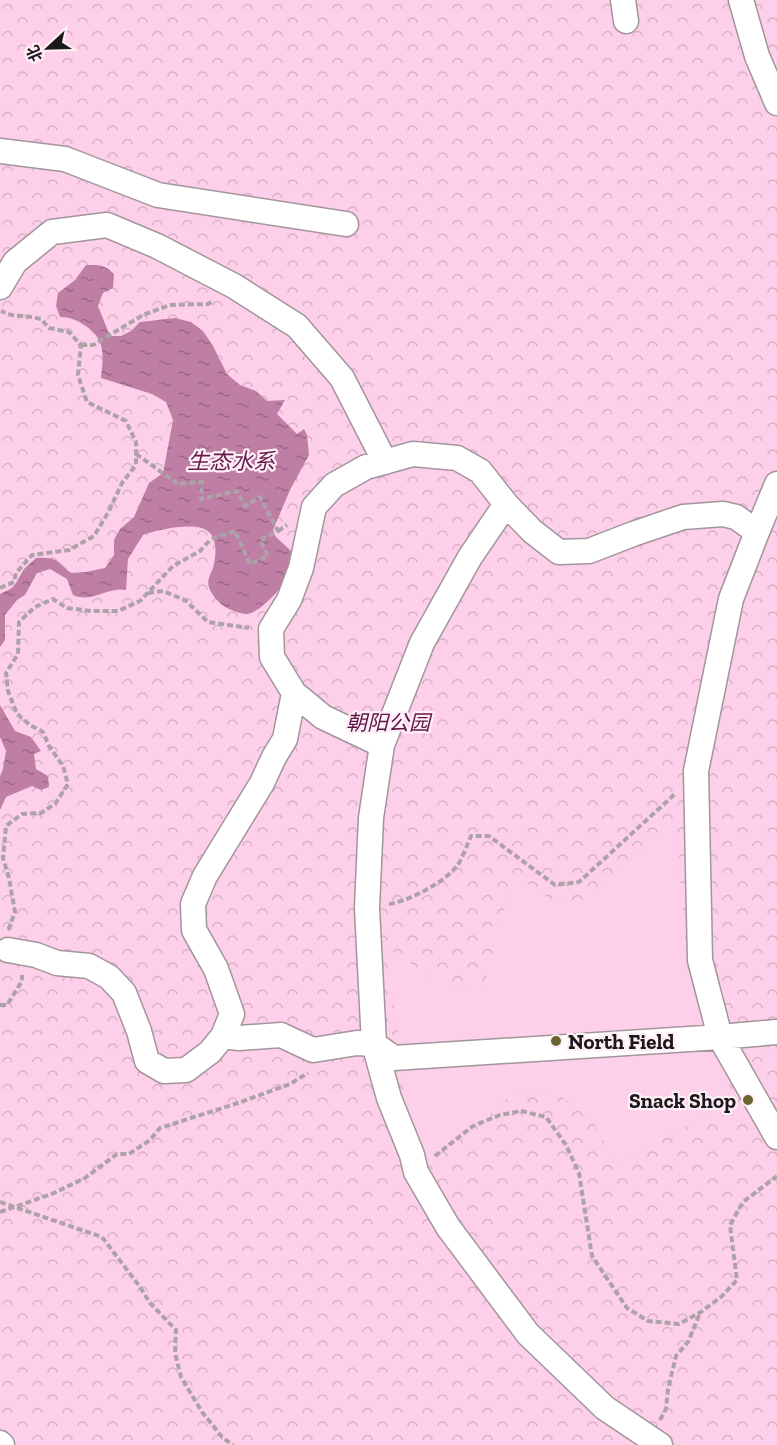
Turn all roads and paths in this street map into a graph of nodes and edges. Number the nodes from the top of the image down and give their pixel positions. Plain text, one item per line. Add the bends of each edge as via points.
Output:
1 (741, 0) edge
2 (777, 103) edge
3 (0, 151) edge
4 (346, 224) dead end
5 (234, 286) junction
6 (0, 287) edge
7 (0, 310) edge
8 (81, 345) junction
9 (136, 454) junction
10 (385, 462) junction
11 (777, 484) edge
12 (506, 504) junction
13 (757, 532) junction
14 (0, 588) edge
15 (147, 594) junction
16 (271, 629) junction
17 (294, 693) junction
18 (382, 744) junction
19 (696, 771) junction
20 (367, 908) junction
21 (16, 951) junction
22 (0, 1005) edge
23 (777, 1032) edge
24 (223, 1036) junction
25 (720, 1037) junction
26 (374, 1044) junction
27 (309, 1072) dead end
28 (777, 1137) edge
29 (416, 1172) junction
30 (777, 1176) edge
31 (0, 1202) edge
32 (12, 1207) junction
33 (0, 1212) edge
34 (701, 1312) junction
35 (655, 1442) edge
36 (232, 1445) edge

1 - 2 lane via 757,56
3 - 4 lane via 65,159 158,195
5 - 6 lane via 107,225 52,232 15,262
5 - 8 path via 208,304 170,305 143,315 93,345
5 - 10 lane via 297,327 342,378
7 - 8 path via 41,319 49,328 69,332
8 - 9 path via 78,375 87,402 126,421 136,442
9 - 14 path via 136,465 94,536 69,550 32,555 16,573 14,582
9 - 15 path, bridge via 178,484 202,482 201,499 237,491 245,506 260,497 278,531 260,540 268,556 250,564 235,531 211,539 173,566
10 - 12 lane via 413,454 457,458 480,471
10 - 16 lane via 366,467 334,485 314,507 301,568 289,600
11 - 13 lane
12 - 13 lane via 560,552 589,551 683,517 723,514 736,517
12 - 18 lane via 470,557 422,643
13 - 19 lane via 731,599
15 - 16 path via 163,591 185,600 208,622
15 - 21 path via 118,611 67,608 53,598 35,607 19,622 18,654 6,673 8,691 17,714 43,732 63,766 68,784 55,804 41,813 22,814 6,826 3,858 15,912 9,928
16 - 17 lane via 272,657
17 - 18 lane via 323,717
17 - 24 lane via 285,739 205,876 193,904 194,930 216,969 232,1014
18 - 20 lane via 371,818
19 - 20 path via 579,882 555,885 489,836 471,836 457,866 434,886 399,902
19 - 25 lane via 700,960
20 - 26 lane
21 - 22 path via 22,981 7,1005
21 - 24 lane via 57,963 89,966 110,977 124,993 147,1061 164,1071 186,1070
23 - 25 lane
24 - 26 lane via 280,1035 313,1050
25 - 26 lane via 394,1058
25 - 28 lane
26 - 29 lane
27 - 32 path via 280,1088 160,1128 129,1154 117,1154 85,1178
29 - 34 path via 473,1126 520,1111 546,1117 566,1145 579,1173 592,1256 627,1308 648,1321 679,1324
29 - 35 lane via 448,1227 528,1334 604,1408
30 - 34 path via 743,1202 730,1225 737,1280
31 - 32 path
32 - 33 path
32 - 36 path via 102,1237 150,1303 176,1330 182,1377 202,1412
34 - 35 path via 688,1342 676,1356

